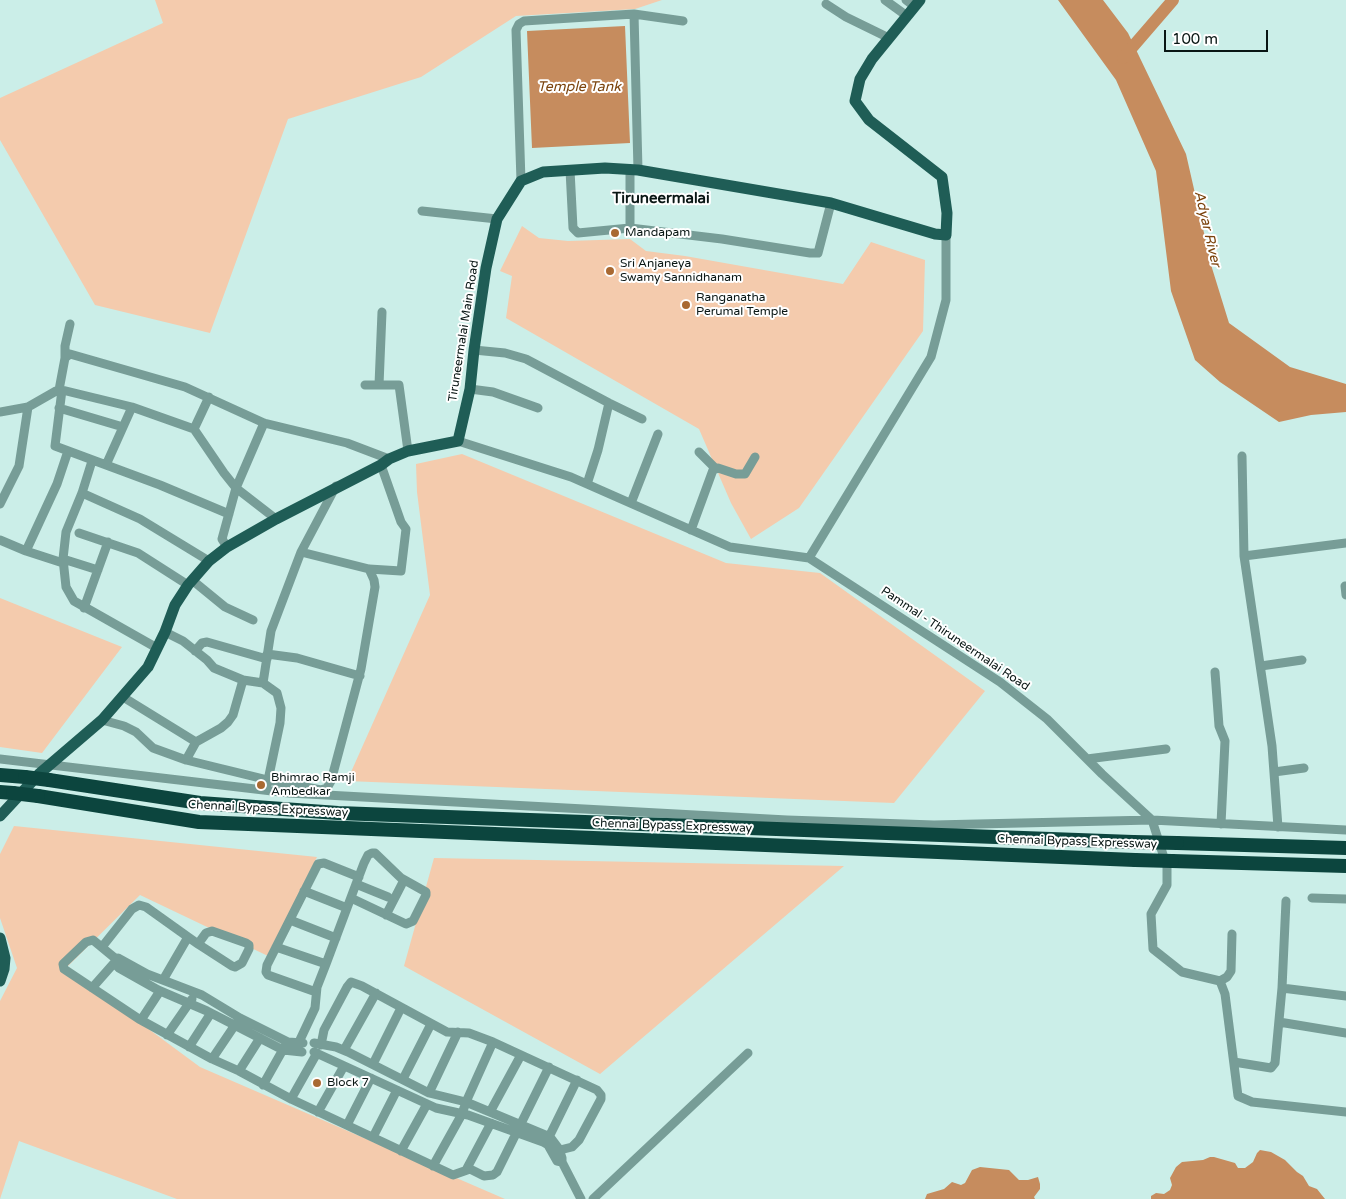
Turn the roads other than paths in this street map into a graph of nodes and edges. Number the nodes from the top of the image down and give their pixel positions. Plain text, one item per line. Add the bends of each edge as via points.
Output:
1 (885, 0) edge
2 (826, 4) dead end
3 (912, 6) edge
4 (634, 14) junction
5 (683, 21) dead end
6 (889, 38) junction
7 (570, 170) junction
8 (634, 170) junction
9 (521, 181) junction
10 (831, 202) junction
11 (422, 211) dead end
12 (497, 219) junction
13 (630, 228) junction
14 (946, 235) junction
15 (382, 312) dead end
16 (70, 324) dead end
17 (474, 350) junction
18 (65, 358) junction
19 (365, 385) dead end
20 (379, 385) junction
21 (470, 389) junction
22 (61, 390) junction
23 (209, 397) junction
24 (609, 403) junction
25 (28, 407) junction
26 (132, 407) junction
27 (59, 408) junction
28 (538, 408) dead end
29 (0, 412) edge
30 (642, 419) dead end
31 (264, 423) junction
32 (123, 427) junction
33 (194, 429) junction
34 (658, 434) dead end
35 (458, 441) junction
36 (68, 451) junction
37 (408, 451) junction
38 (699, 452) dead end
39 (1242, 456) dead end
40 (755, 457) dead end
41 (92, 460) junction
42 (385, 462) junction
43 (106, 466) junction
44 (715, 468) junction
45 (586, 484) junction
46 (337, 486) junction
47 (236, 488) junction
48 (82, 493) junction
49 (631, 503) junction
50 (0, 504) edge
51 (229, 514) junction
52 (276, 519) junction
53 (691, 530) junction
54 (79, 533) dead end
55 (0, 540) edge
56 (108, 542) junction
57 (1346, 543) edge
58 (227, 547) junction
59 (26, 551) junction
60 (302, 552) junction
61 (1244, 556) junction
62 (809, 558) junction
63 (63, 561) junction
64 (209, 561) junction
65 (369, 569) junction
66 (98, 570) junction
67 (190, 582) junction
68 (84, 608) junction
69 (254, 620) dead end
70 (165, 632) junction
71 (157, 648) junction
72 (195, 651) junction
73 (267, 657) junction
74 (1302, 660) dead end
75 (1261, 666) junction
76 (1215, 672) dead end
77 (360, 676) junction
78 (243, 680) junction
79 (263, 683) junction
80 (123, 697) junction
81 (102, 720) junction
82 (196, 742) junction
83 (1166, 749) dead end
84 (0, 758) edge
85 (1087, 759) junction
86 (186, 760) junction
87 (50, 765) junction
88 (1304, 768) dead end
89 (1274, 772) junction
90 (0, 775) edge
91 (268, 780) junction
92 (266, 790) junction
93 (7, 792) edge
94 (0, 816) edge
95 (1152, 820) junction
96 (0, 824) edge
97 (1221, 824) junction
98 (1278, 827) junction
99 (878, 828) junction
100 (933, 829) junction
101 (1346, 830) edge
102 (1346, 848) edge
103 (1346, 866) edge
104 (358, 880) junction
105 (404, 880) junction
106 (304, 891) junction
107 (388, 897) dead end
108 (351, 898) junction
109 (1312, 898) dead end
110 (1346, 899) edge
111 (1286, 901) dead end
112 (347, 908) junction
113 (386, 915) junction
114 (290, 920) junction
115 (1232, 934) dead end
116 (188, 937) junction
117 (0, 938) edge
118 (336, 938) junction
119 (198, 944) junction
120 (102, 947) junction
121 (276, 947) junction
122 (115, 960) junction
123 (326, 964) junction
124 (163, 980) junction
125 (0, 981) edge
126 (1220, 981) junction
127 (92, 988) junction
128 (1282, 988) junction
129 (160, 991) junction
130 (316, 992) junction
131 (196, 993) junction
132 (376, 994) junction
133 (1346, 996) edge
134 (190, 1003) junction
135 (402, 1008) junction
136 (211, 1013) junction
137 (142, 1020) junction
138 (238, 1022) junction
139 (1279, 1022) junction
140 (431, 1024) junction
141 (458, 1032) junction
142 (1346, 1032) edge
143 (167, 1035) junction
144 (260, 1038) junction
145 (493, 1042) junction
146 (301, 1045) junction
147 (286, 1046) junction
148 (189, 1047) junction
149 (317, 1048) junction
150 (344, 1050) junction
151 (748, 1053) dead end
152 (521, 1055) junction
153 (212, 1059) junction
154 (1234, 1062) junction
155 (373, 1064) junction
156 (344, 1066) junction
157 (549, 1067) junction
158 (239, 1072) junction
159 (371, 1078) junction
160 (577, 1080) junction
161 (407, 1082) junction
162 (263, 1085) junction
163 (401, 1092) junction
164 (430, 1093) junction
165 (291, 1099) junction
166 (466, 1102) junction
167 (427, 1104) junction
168 (318, 1112) junction
169 (490, 1112) junction
170 (1346, 1112) edge
171 (462, 1114) junction
172 (492, 1123) junction
173 (347, 1125) junction
174 (518, 1129) junction
175 (373, 1137) junction
176 (549, 1137) junction
177 (401, 1151) junction
178 (556, 1151) junction
179 (433, 1166) junction
180 (466, 1170) junction
181 (582, 1199) edge
182 (593, 1199) edge

1 - 3 street
2 - 6 street
3 - 6 main road
4 - 5 street
4 - 8 street
4 - 9 street via 519,24 516,30
6 - 14 main road via 860,79 855,101 869,120 942,177 947,213
7 - 8 main road
7 - 9 main road via 543,172
7 - 13 street via 574,231
8 - 10 main road
8 - 13 street
9 - 12 main road, Tiruneermalai Main Road
10 - 13 street via 818,252
10 - 14 main road
11 - 12 street
12 - 17 main road, Tiruneermalai Main Road
14 - 62 street via 946,300 931,357
15 - 20 street
16 - 18 street
17 - 21 main road, Tiruneermalai Main Road
17 - 24 street via 526,359
18 - 22 street
18 - 23 street via 70,354
19 - 20 street
20 - 37 street via 399,385
21 - 28 street via 493,392
21 - 35 main road, Tiruneermalai Main Road
22 - 25 street
22 - 26 street
22 - 27 street
23 - 31 street
23 - 33 street
24 - 30 street
24 - 45 street
25 - 29 street
25 - 50 street via 19,466
26 - 32 street
26 - 33 street
27 - 32 street
27 - 36 street via 55,446
31 - 42 street via 347,444
31 - 47 street
32 - 43 street
33 - 47 street
34 - 49 street
35 - 37 main road
35 - 45 street
36 - 41 street
36 - 59 street via 57,484
37 - 42 main road
38 - 44 street
39 - 61 street
40 - 44 street via 745,474
41 - 43 street
41 - 48 street
42 - 46 main road
42 - 65 street via 401,522 406,529 402,568 398,572
43 - 51 street
44 - 53 street
45 - 49 street
46 - 52 main road
46 - 60 street
47 - 51 street
47 - 52 street
48 - 63 street via 66,532
48 - 64 street via 140,519
49 - 53 street
51 - 58 street via 222,539
52 - 58 main road
53 - 62 street via 730,548
54 - 56 street
55 - 59 street
56 - 66 street
56 - 67 street via 138,553
57 - 61 street
58 - 64 main road
59 - 63 street
60 - 65 street
60 - 73 street via 271,631
61 - 75 street
62 - 85 street, Pammal - Thiruneermalai Road via 1014,692 1047,718
63 - 66 street
63 - 68 street via 66,587 74,601
64 - 67 main road
65 - 77 street via 375,587
66 - 68 street
67 - 69 street via 225,606
67 - 70 main road via 175,605
68 - 71 street
70 - 71 main road
70 - 72 street
71 - 80 main road via 148,667
72 - 73 street via 207,642
72 - 78 street via 214,668
73 - 77 street via 297,658
73 - 79 street
74 - 75 street
75 - 89 street
76 - 97 street via 1219,726 1225,741
77 - 91 street via 327,788 321,790
78 - 79 street
78 - 82 street via 228,722
79 - 91 street via 277,694 282,708
80 - 81 main road
80 - 82 street
81 - 86 street via 124,726 136,732 152,748
81 - 87 main road
82 - 86 street
83 - 85 street
84 - 87 street
85 - 95 street, Pammal - Thiruneermalai Road
86 - 91 street
87 - 92 street
87 - 94 main road
87 - 96 main road
88 - 89 street
89 - 98 street
90 - 99 highway, Chennai Bypass Expressway, bridge via 200,803 338,812
91 - 92 street
92 - 99 street
93 - 103 highway, Chennai Bypass Expressway, bridge via 199,822
95 - 97 street
95 - 100 street
95 - 126 street, Pammal - Thiruneermalai Road via 1168,868 1167,885 1151,914 1153,949 1182,972
97 - 98 street
98 - 101 street
99 - 100 highway, Chennai Bypass Expressway
100 - 102 highway, Chennai Bypass Expressway, bridge via 1133,842
104 - 105 street via 372,853
104 - 106 street via 320,862
104 - 107 street
104 - 108 street
105 - 113 street
105 - 113 street via 426,892 425,898 411,923
106 - 112 street
106 - 114 street
108 - 112 street
108 - 113 street
109 - 110 street
111 - 128 street
112 - 118 street
114 - 118 street
114 - 121 street
115 - 126 street via 1231,971
116 - 119 street
116 - 120 street via 139,905 132,909
116 - 124 street
117 - 125 main road via 6,958
118 - 123 street
119 - 119 street via 235,967 242,963 249,949 246,942 212,931 206,933
120 - 122 street
120 - 127 street via 90,940 63,964 64,969
121 - 123 street
121 - 130 street via 267,965 268,975
122 - 124 street via 118,958
122 - 127 street
122 - 129 street via 116,965 131,976
123 - 130 street
124 - 131 street
126 - 154 street via 1225,994
127 - 137 street
128 - 133 street
128 - 139 street
129 - 134 street
129 - 137 street
130 - 146 street via 315,1008
131 - 134 street
131 - 138 street
132 - 135 street
132 - 149 street via 355,983 348,984
132 - 150 street
134 - 136 street
134 - 143 street
135 - 140 street
135 - 155 street
136 - 138 street
136 - 148 street
137 - 143 street
138 - 144 street
138 - 147 street
138 - 153 street
139 - 142 street
139 - 154 street via 1274,1066
140 - 141 street via 450,1033
140 - 161 street
141 - 145 street
141 - 164 street
143 - 148 street
144 - 147 street
144 - 158 street
145 - 152 street
145 - 166 street
146 - 147 street
146 - 149 street via 307,1040
146 - 149 street via 308,1056
147 - 162 street
148 - 153 street
149 - 150 street
149 - 156 street
149 - 165 street
150 - 155 street
151 - 182 street
152 - 157 street
152 - 169 street
153 - 158 street
154 - 170 street via 1238,1096 1252,1102
155 - 161 street
156 - 159 street
156 - 168 street
157 - 160 street
157 - 174 street
158 - 162 street
159 - 163 street
159 - 173 street
160 - 176 street
160 - 178 street via 597,1090 601,1099 580,1140 572,1147
161 - 163 street
161 - 164 street
162 - 165 street
163 - 167 street
163 - 175 street
164 - 166 street
165 - 168 street
166 - 169 street
166 - 171 street
167 - 171 street
167 - 177 street
168 - 173 street
169 - 174 street
171 - 172 street
171 - 179 street
172 - 174 street
172 - 180 street
173 - 175 street
174 - 176 street
174 - 178 street
174 - 180 street via 495,1174 484,1176
175 - 177 street
176 - 178 street
177 - 179 street
178 - 181 street via 557,1161 564,1166
179 - 180 street via 453,1175

